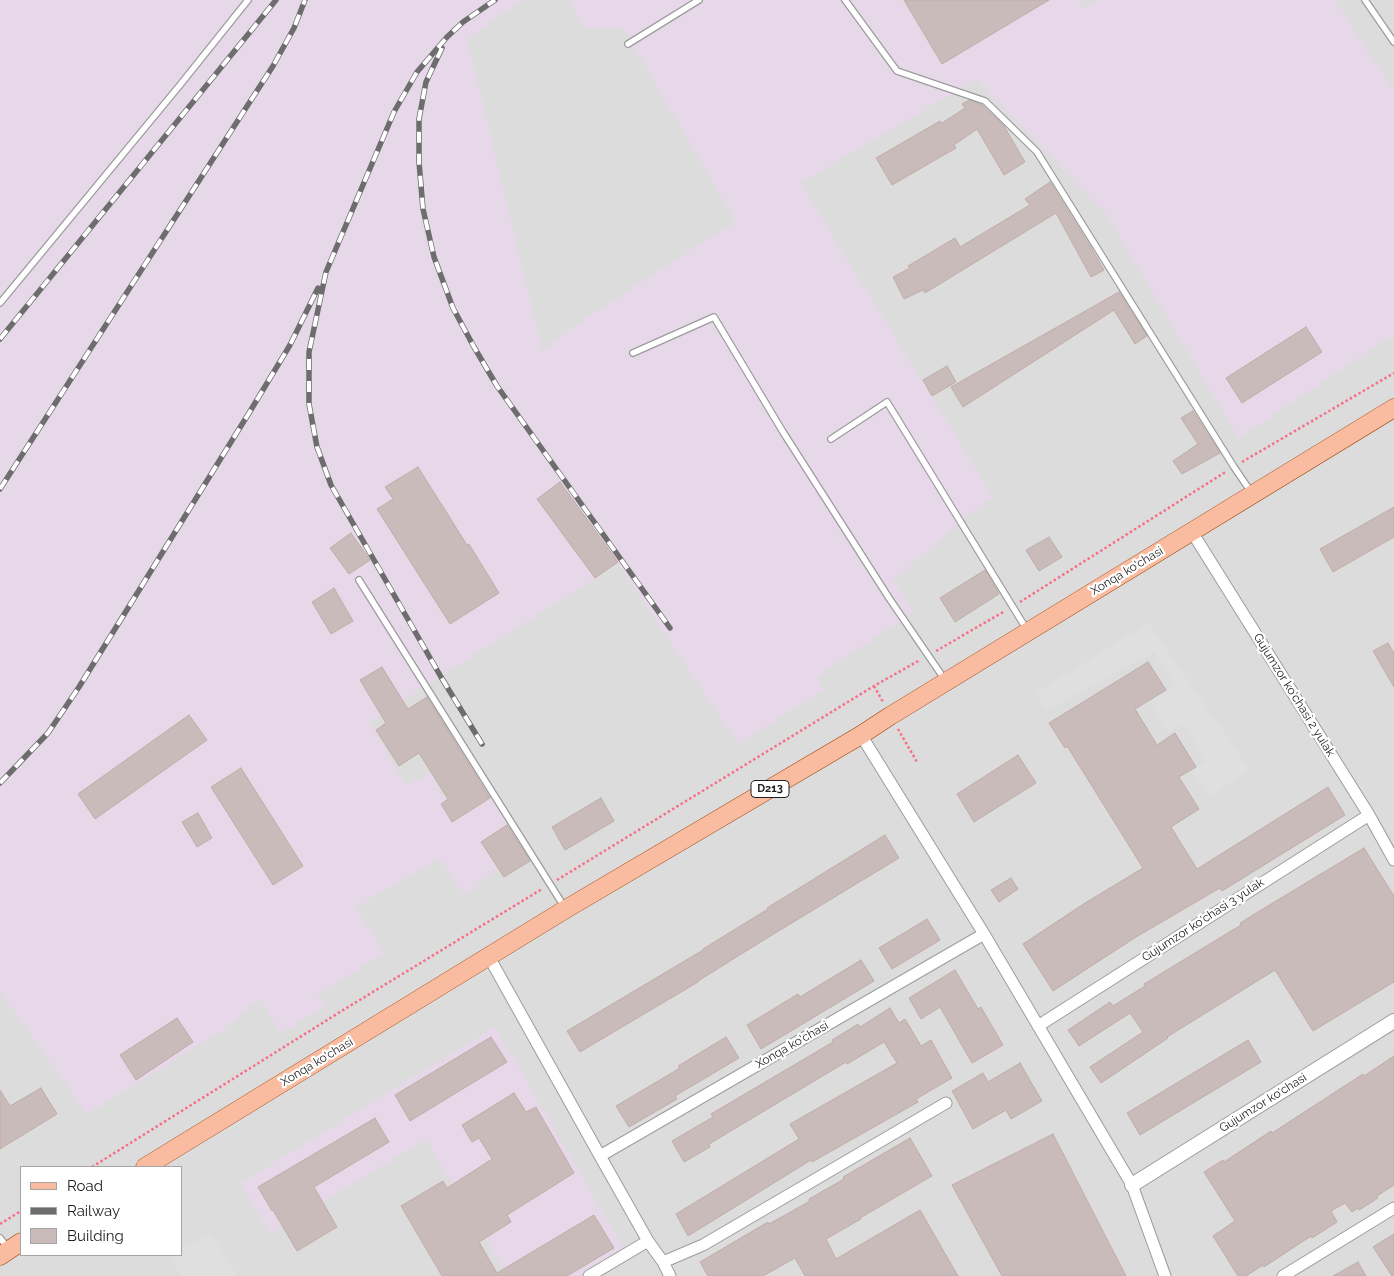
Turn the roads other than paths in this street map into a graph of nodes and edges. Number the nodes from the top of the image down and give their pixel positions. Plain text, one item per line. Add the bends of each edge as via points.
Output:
1 (248, 0) edge
2 (699, 0) edge
3 (845, 0) edge
4 (1365, 0) edge
5 (1394, 42) edge
6 (628, 44) dead end
7 (0, 303) edge
8 (633, 353) dead end
9 (1394, 408) edge
10 (831, 439) dead end
11 (1253, 494) junction
12 (1192, 532) junction
13 (359, 580) dead end
14 (1028, 632) junction
15 (946, 682) junction
16 (861, 735) junction
17 (1369, 815) junction
18 (1394, 860) edge
19 (566, 909) junction
20 (984, 934) junction
21 (489, 957) junction
22 (1394, 1021) edge
23 (1038, 1026) junction
24 (946, 1103) dead end
25 (600, 1156) junction
26 (147, 1166) edge
27 (1132, 1185) junction
28 (1394, 1208) edge
29 (648, 1241) junction
30 (663, 1262) junction
31 (589, 1276) edge
32 (670, 1276) edge
33 (1166, 1276) edge
34 (1283, 1276) edge

1 - 7 lane
2 - 6 lane
3 - 11 lane via 897,71 985,101 1037,152
4 - 5 lane
8 - 15 lane via 714,317 783,432
9 - 11 main road, Xonqa ko'chasi / D213
10 - 14 lane via 887,402
11 - 12 main road, Xonqa ko'chasi / D213
12 - 14 main road, Xonqa ko'chasi / D213
12 - 17 street, Gujumzor ko'chasi 2 yulak
13 - 19 lane
14 - 15 main road, Xonqa ko'chasi / D213
15 - 16 main road, Xonqa ko'chasi / D213
16 - 19 main road, Xonqa ko'chasi / D213
16 - 20 street
17 - 18 street, Gujumzor ko'chasi 2 yulak
17 - 23 street, Gujumzor ko'chasi 3 yulak
19 - 21 main road, Xonqa ko'chasi / D213
20 - 23 street
20 - 25 street, Xonqa ko'chasi
21 - 25 street
21 - 26 main road, Xonqa ko'chasi / D213
22 - 27 street, Gujumzor ko'chasi
23 - 27 street
24 - 30 street via 703,1245
25 - 29 street
27 - 33 street
28 - 34 street
29 - 30 street
29 - 31 street
30 - 32 street

